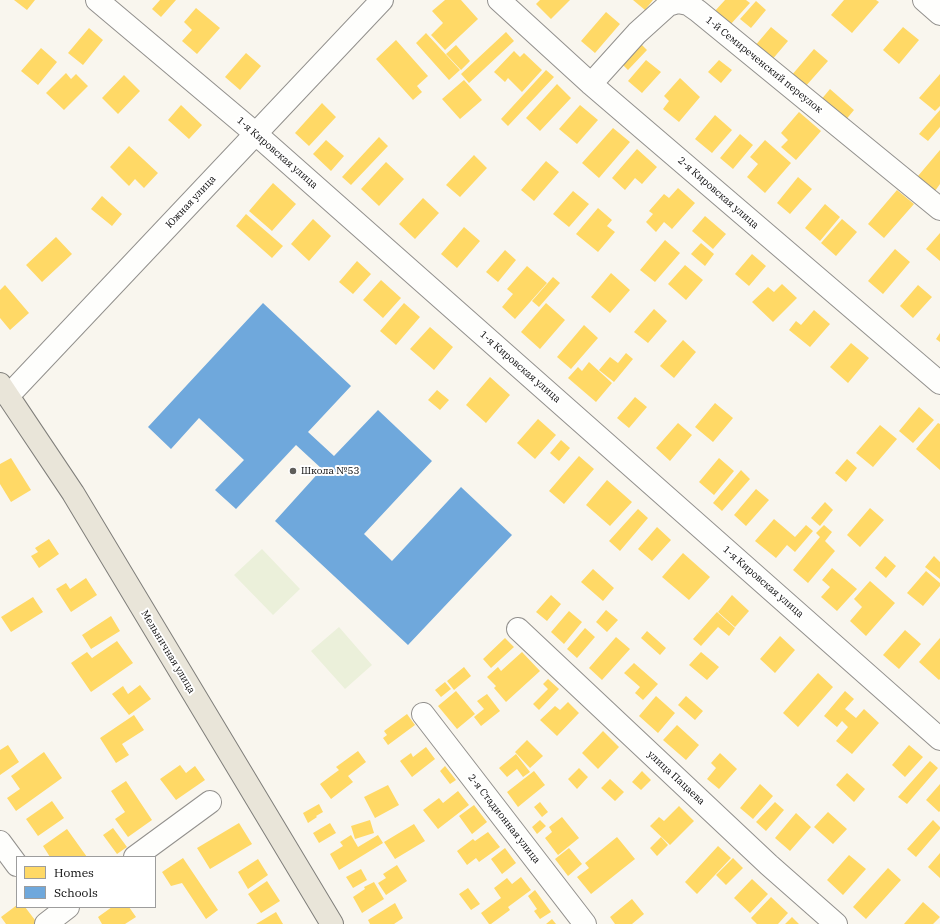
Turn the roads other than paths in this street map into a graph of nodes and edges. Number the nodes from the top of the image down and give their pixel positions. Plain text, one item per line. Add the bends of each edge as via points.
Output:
1 (97, 0) edge
2 (382, 0) edge
3 (499, 0) edge
4 (924, 0) edge
5 (940, 14) edge
6 (591, 84) junction
7 (256, 134) junction
8 (940, 209) edge
9 (940, 383) edge
10 (3, 395) edge
11 (518, 629) dead end
12 (423, 714) dead end
13 (940, 739) edge
14 (210, 802) dead end
15 (0, 842) edge
16 (137, 856) edge
17 (16, 864) edge
18 (332, 924) edge
19 (585, 924) edge
20 (836, 924) edge

1 - 7 street, 1-я Кировская улица
2 - 7 street, Южная улица
3 - 6 street, 2-я Кировская улица
4 - 5 street
6 - 8 street, 1-й Семиреченский переулок via 637,33 668,5 678,2 688,4
6 - 9 street, 2-я Кировская улица
7 - 10 street, Южная улица
7 - 13 street, 1-я Кировская улица
10 - 18 main road, Мельничная улица via 73,493
11 - 20 street, улица Пацаева via 768,865
12 - 19 street, 2-я Стадионная улица
14 - 16 street
15 - 17 street

